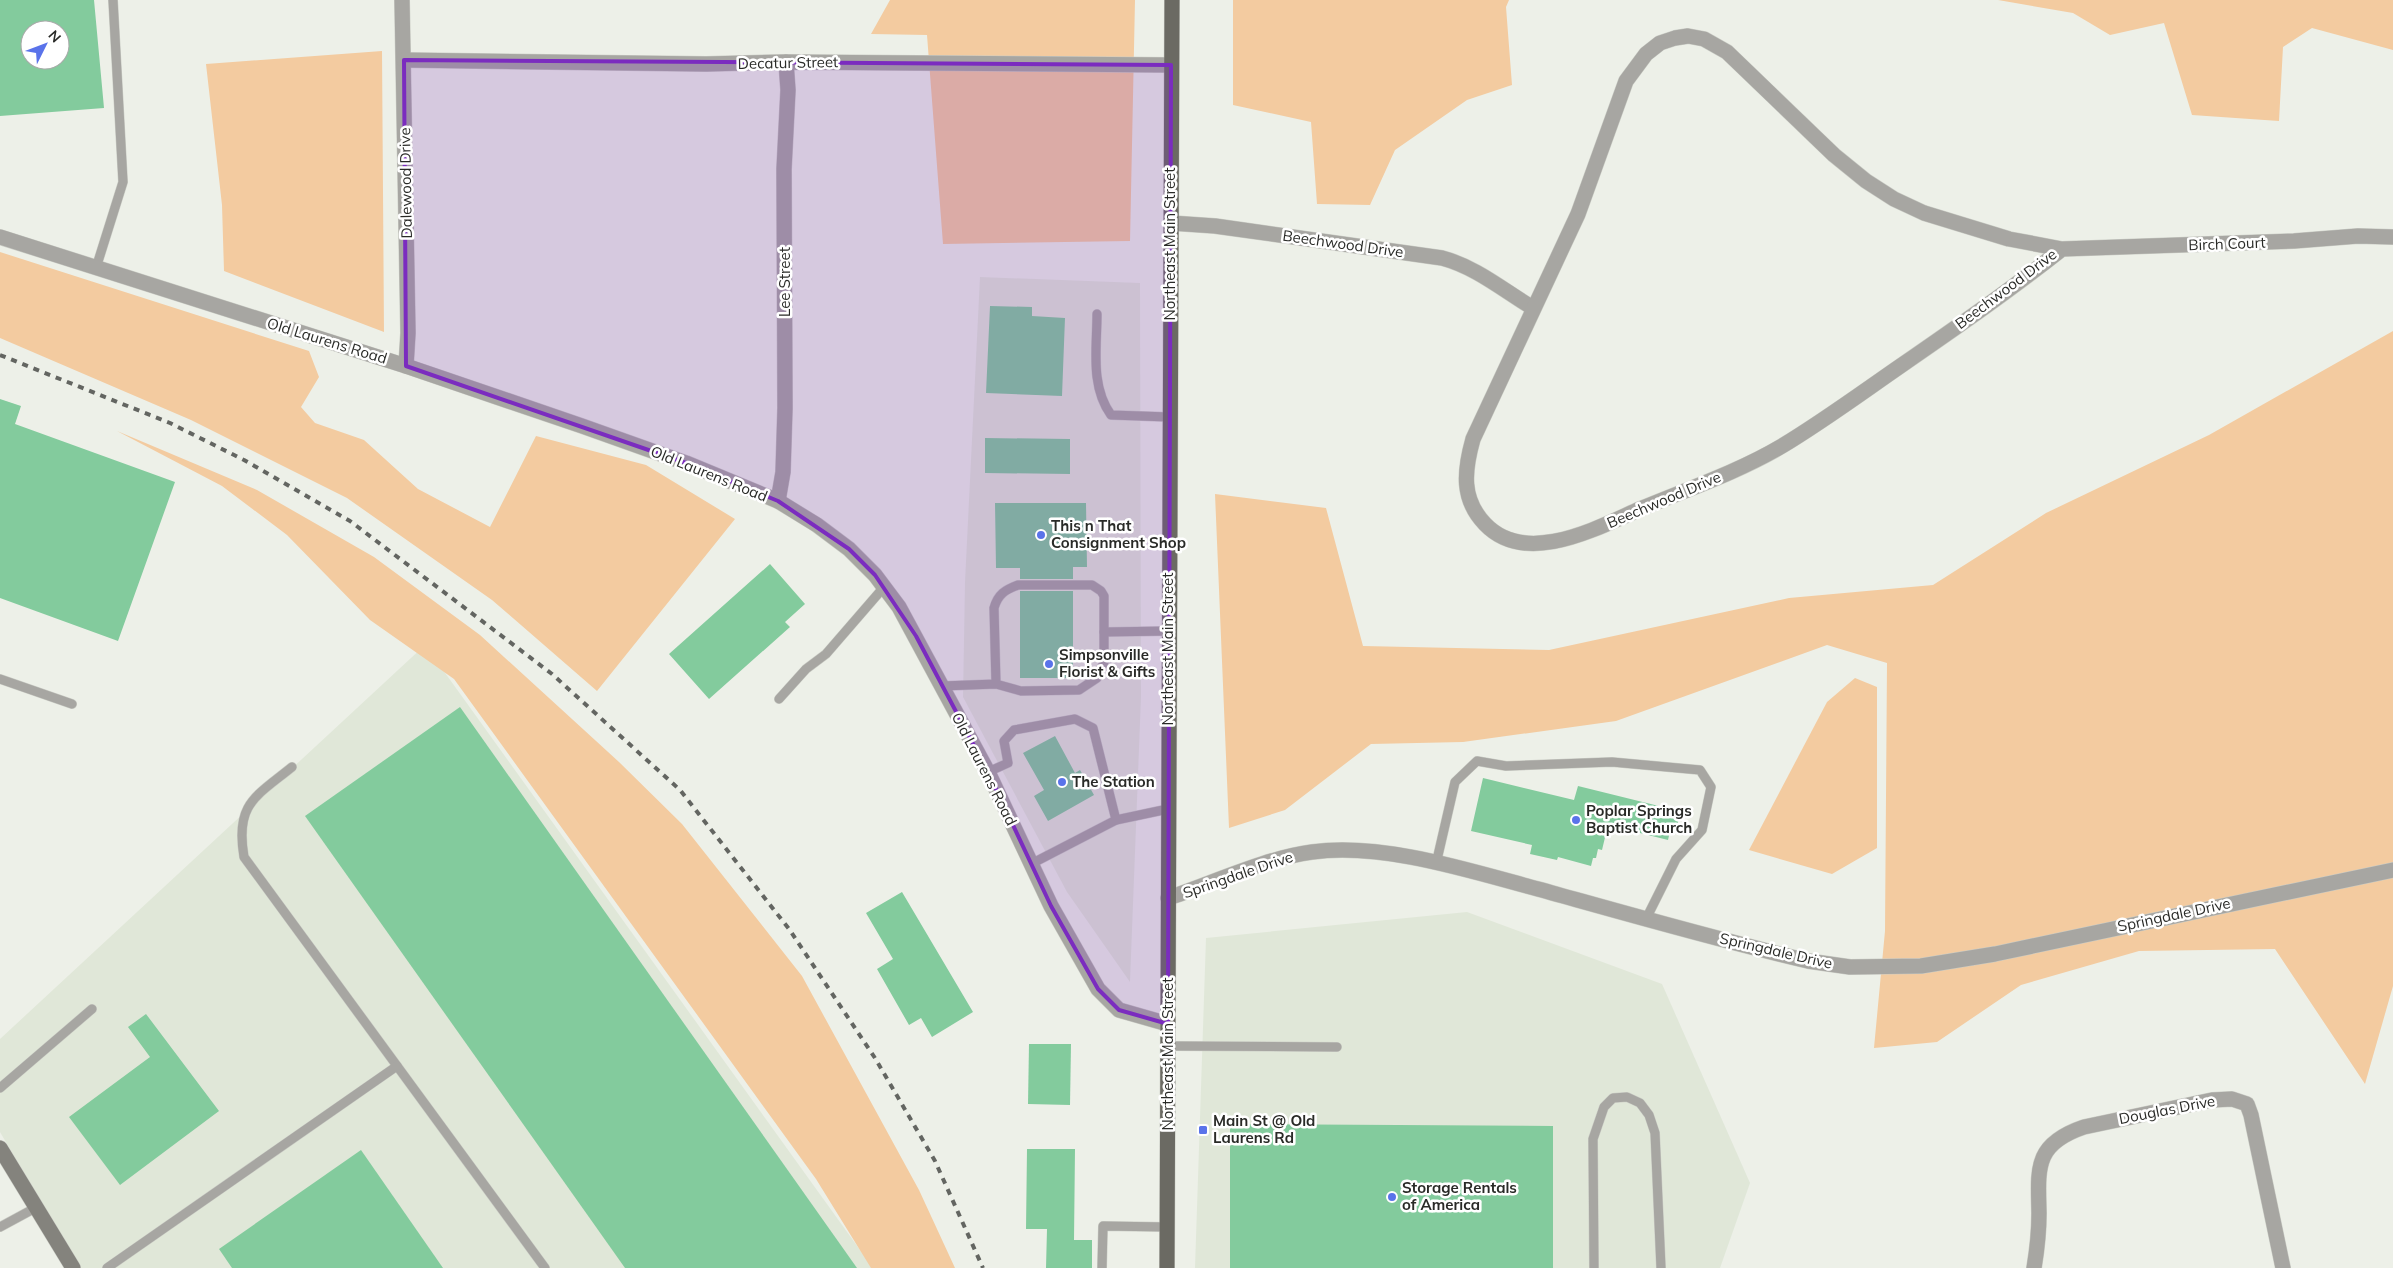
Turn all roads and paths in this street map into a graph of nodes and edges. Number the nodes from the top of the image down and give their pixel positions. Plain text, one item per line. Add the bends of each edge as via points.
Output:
1 (113, 0) edge
2 (402, 0) edge
3 (1172, 0) edge
4 (404, 60) junction
5 (786, 62) junction
6 (1171, 64) junction
7 (1171, 223) junction
8 (0, 237) edge
9 (2393, 238) edge
10 (2062, 249) junction
11 (96, 268) junction
12 (1533, 308) junction
13 (1097, 314) dead end
14 (406, 366) junction
15 (1169, 417) junction
16 (778, 501) junction
17 (884, 587) junction
18 (1168, 630) junction
19 (1104, 632) junction
20 (0, 679) edge
21 (996, 684) junction
22 (942, 686) junction
23 (779, 699) dead end
24 (72, 704) dead end
25 (292, 766) dead end
26 (988, 772) junction
27 (1168, 809) junction
28 (1116, 820) junction
29 (1031, 864) junction
30 (1436, 864) junction
31 (2393, 870) edge
32 (1168, 898) junction
33 (1646, 919) junction
34 (92, 1009) dead end
35 (1168, 1024) junction
36 (1168, 1046) junction
37 (1337, 1047) dead end
38 (397, 1066) junction
39 (0, 1088) edge
40 (0, 1148) edge
41 (37, 1207) junction
42 (0, 1227) edge
43 (1167, 1227) junction
44 (73, 1268) edge
45 (107, 1268) edge
46 (545, 1268) edge
47 (1102, 1268) edge
48 (1167, 1268) edge
49 (1594, 1268) edge
50 (1661, 1268) edge
51 (2034, 1268) edge
52 (2283, 1268) edge

1 - 11 lane via 123,182
2 - 4 street, Dalewood Drive
3 - 6 main road, Northeast Main Street
4 - 5 street, Decatur Street
4 - 14 street, Dalewood Drive
5 - 6 street, Decatur Street
5 - 16 street, Lee Street via 785,408 783,472
6 - 7 main road, Northeast Main Street
7 - 12 street, Beechwood Drive via 1215,226 1442,258 1477,272
7 - 15 main road, Northeast Main Street
8 - 11 street, Old Laurens Road
9 - 10 street, Birch Court via 2358,236
10 - 12 street, Beechwood Drive via 2009,239 1924,213 1894,199 1834,155 1727,52 1704,39 1688,36 1660,43 1646,54 1626,81 1578,214
10 - 12 street, Beechwood Drive via 2015,286 1781,446 1734,470 1603,525 1569,538 1540,544 1510,541 1489,528 1474,511 1465,480 1473,440
11 - 14 street, Old Laurens Road
13 - 15 lane via 1096,382 1100,397 1111,415
14 - 16 street, Old Laurens Road via 686,463
15 - 18 main road, Northeast Main Street
16 - 17 street, Old Laurens Road via 817,524 849,549
17 - 22 street, Old Laurens Road via 908,621
17 - 23 lane via 826,654 806,669
18 - 19 lane
18 - 27 main road, Northeast Main Street
19 - 21 lane via 1102,670 1090,685 1079,690 1021,691
19 - 21 lane via 1104,596 1097,587 1018,585 1007,589 997,598 994,608
20 - 24 lane
21 - 22 lane
22 - 26 street, Old Laurens Road
25 - 38 lane via 252,799 243,815 241,837 244,857
26 - 28 lane via 1008,763 1004,741 1014,730 1075,720 1093,728
26 - 29 street, Old Laurens Road
27 - 28 lane
27 - 32 main road, Northeast Main Street
28 - 29 lane
29 - 35 street, Old Laurens Road via 1067,937 1102,994 1119,1010
30 - 32 street, Springdale Drive via 1372,852 1312,852 1271,862
30 - 33 street, Springdale Drive
30 - 33 lane via 1455,782 1478,761 1506,766 1612,762 1700,770 1711,787 1702,830 1676,859
31 - 33 street, Springdale Drive via 1995,954 1902,968 1850,967 1808,961
32 - 35 main road, Northeast Main Street
34 - 39 lane
35 - 36 main road, Northeast Main Street
36 - 37 lane
36 - 43 main road, Northeast Main Street
38 - 45 lane
38 - 46 lane
40 - 41 street
41 - 42 lane
41 - 44 street
43 - 47 lane via 1102,1226
43 - 48 main road, Northeast Main Street
49 - 50 lane via 1594,1139 1604,1107 1613,1098 1627,1097 1640,1103 1649,1115 1655,1133
51 - 52 street, Douglas Drive via 2039,1167 2053,1144 2084,1127 2212,1100 2232,1099 2247,1104 2251,1115

